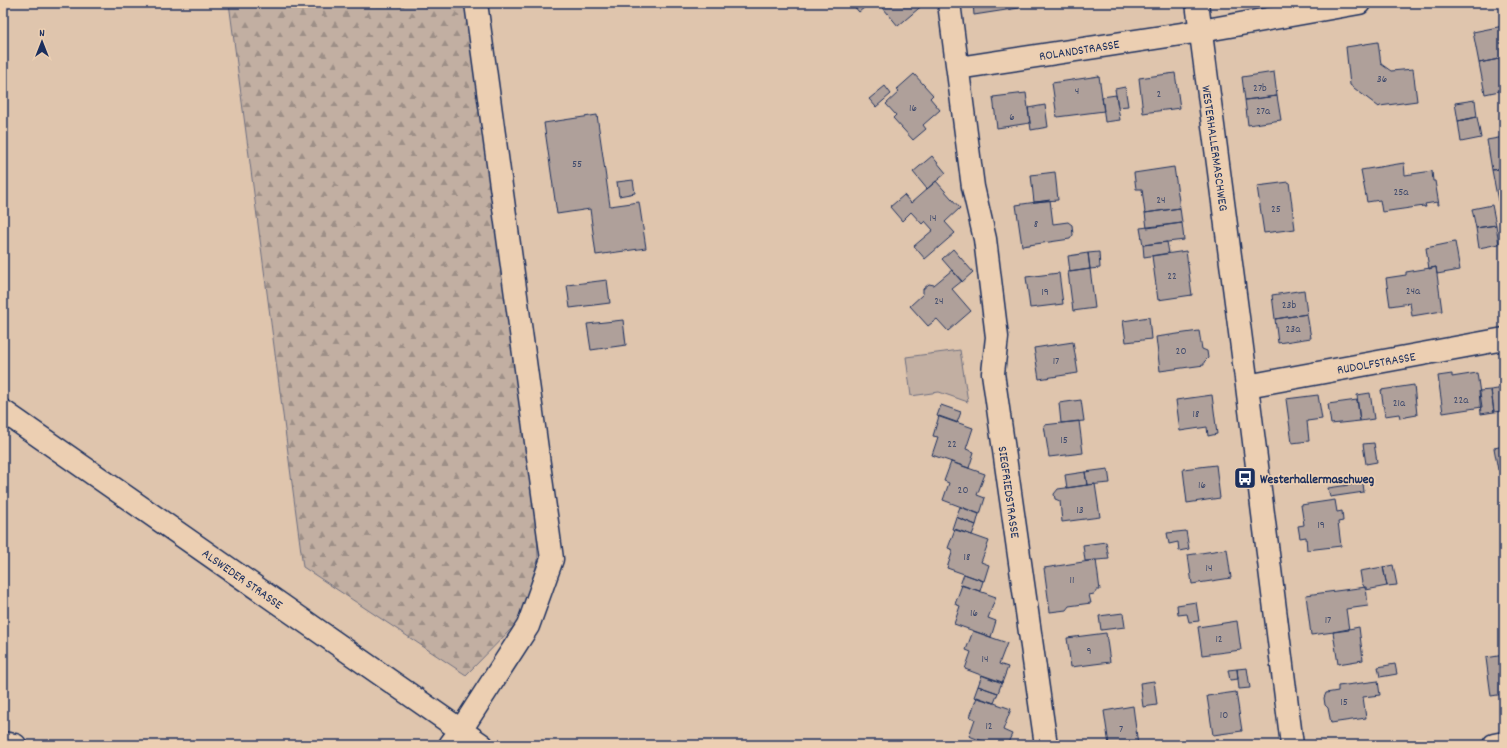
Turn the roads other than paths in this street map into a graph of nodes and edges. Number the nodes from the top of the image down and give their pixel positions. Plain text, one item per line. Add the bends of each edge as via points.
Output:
1 (476, 3) edge
2 (949, 3) edge
3 (1197, 3) edge
4 (1359, 3) edge
5 (1201, 30) junction
6 (958, 68) junction
7 (1504, 339) edge
8 (1247, 386) junction
9 (3, 411) edge
10 (455, 738) edge
11 (3, 743) edge
12 (1504, 743) edge
13 (1287, 744) edge
14 (15, 745) edge
15 (482, 745) edge
16 (1046, 745) edge
17 (1494, 745) edge

1 - 10 street via 552,559 528,626
2 - 6 street
3 - 5 street, WESTERHALLERMASCHWEG
4 - 5 street
5 - 6 street, ROLANDSTRASSE
5 - 8 street, WESTERHALLERMASCHWEG
6 - 16 street, SIEGFRIEDSTRASSE via 973,187 985,239 997,337 993,373
7 - 8 street, RUDOLFSTRASSE
8 - 13 street, WESTERHALLERMASCHWEG
9 - 10 street, ALSWEDER STRASSE
10 - 15 street, ALSWEDER STRASSE
11 - 14 street
12 - 17 street

